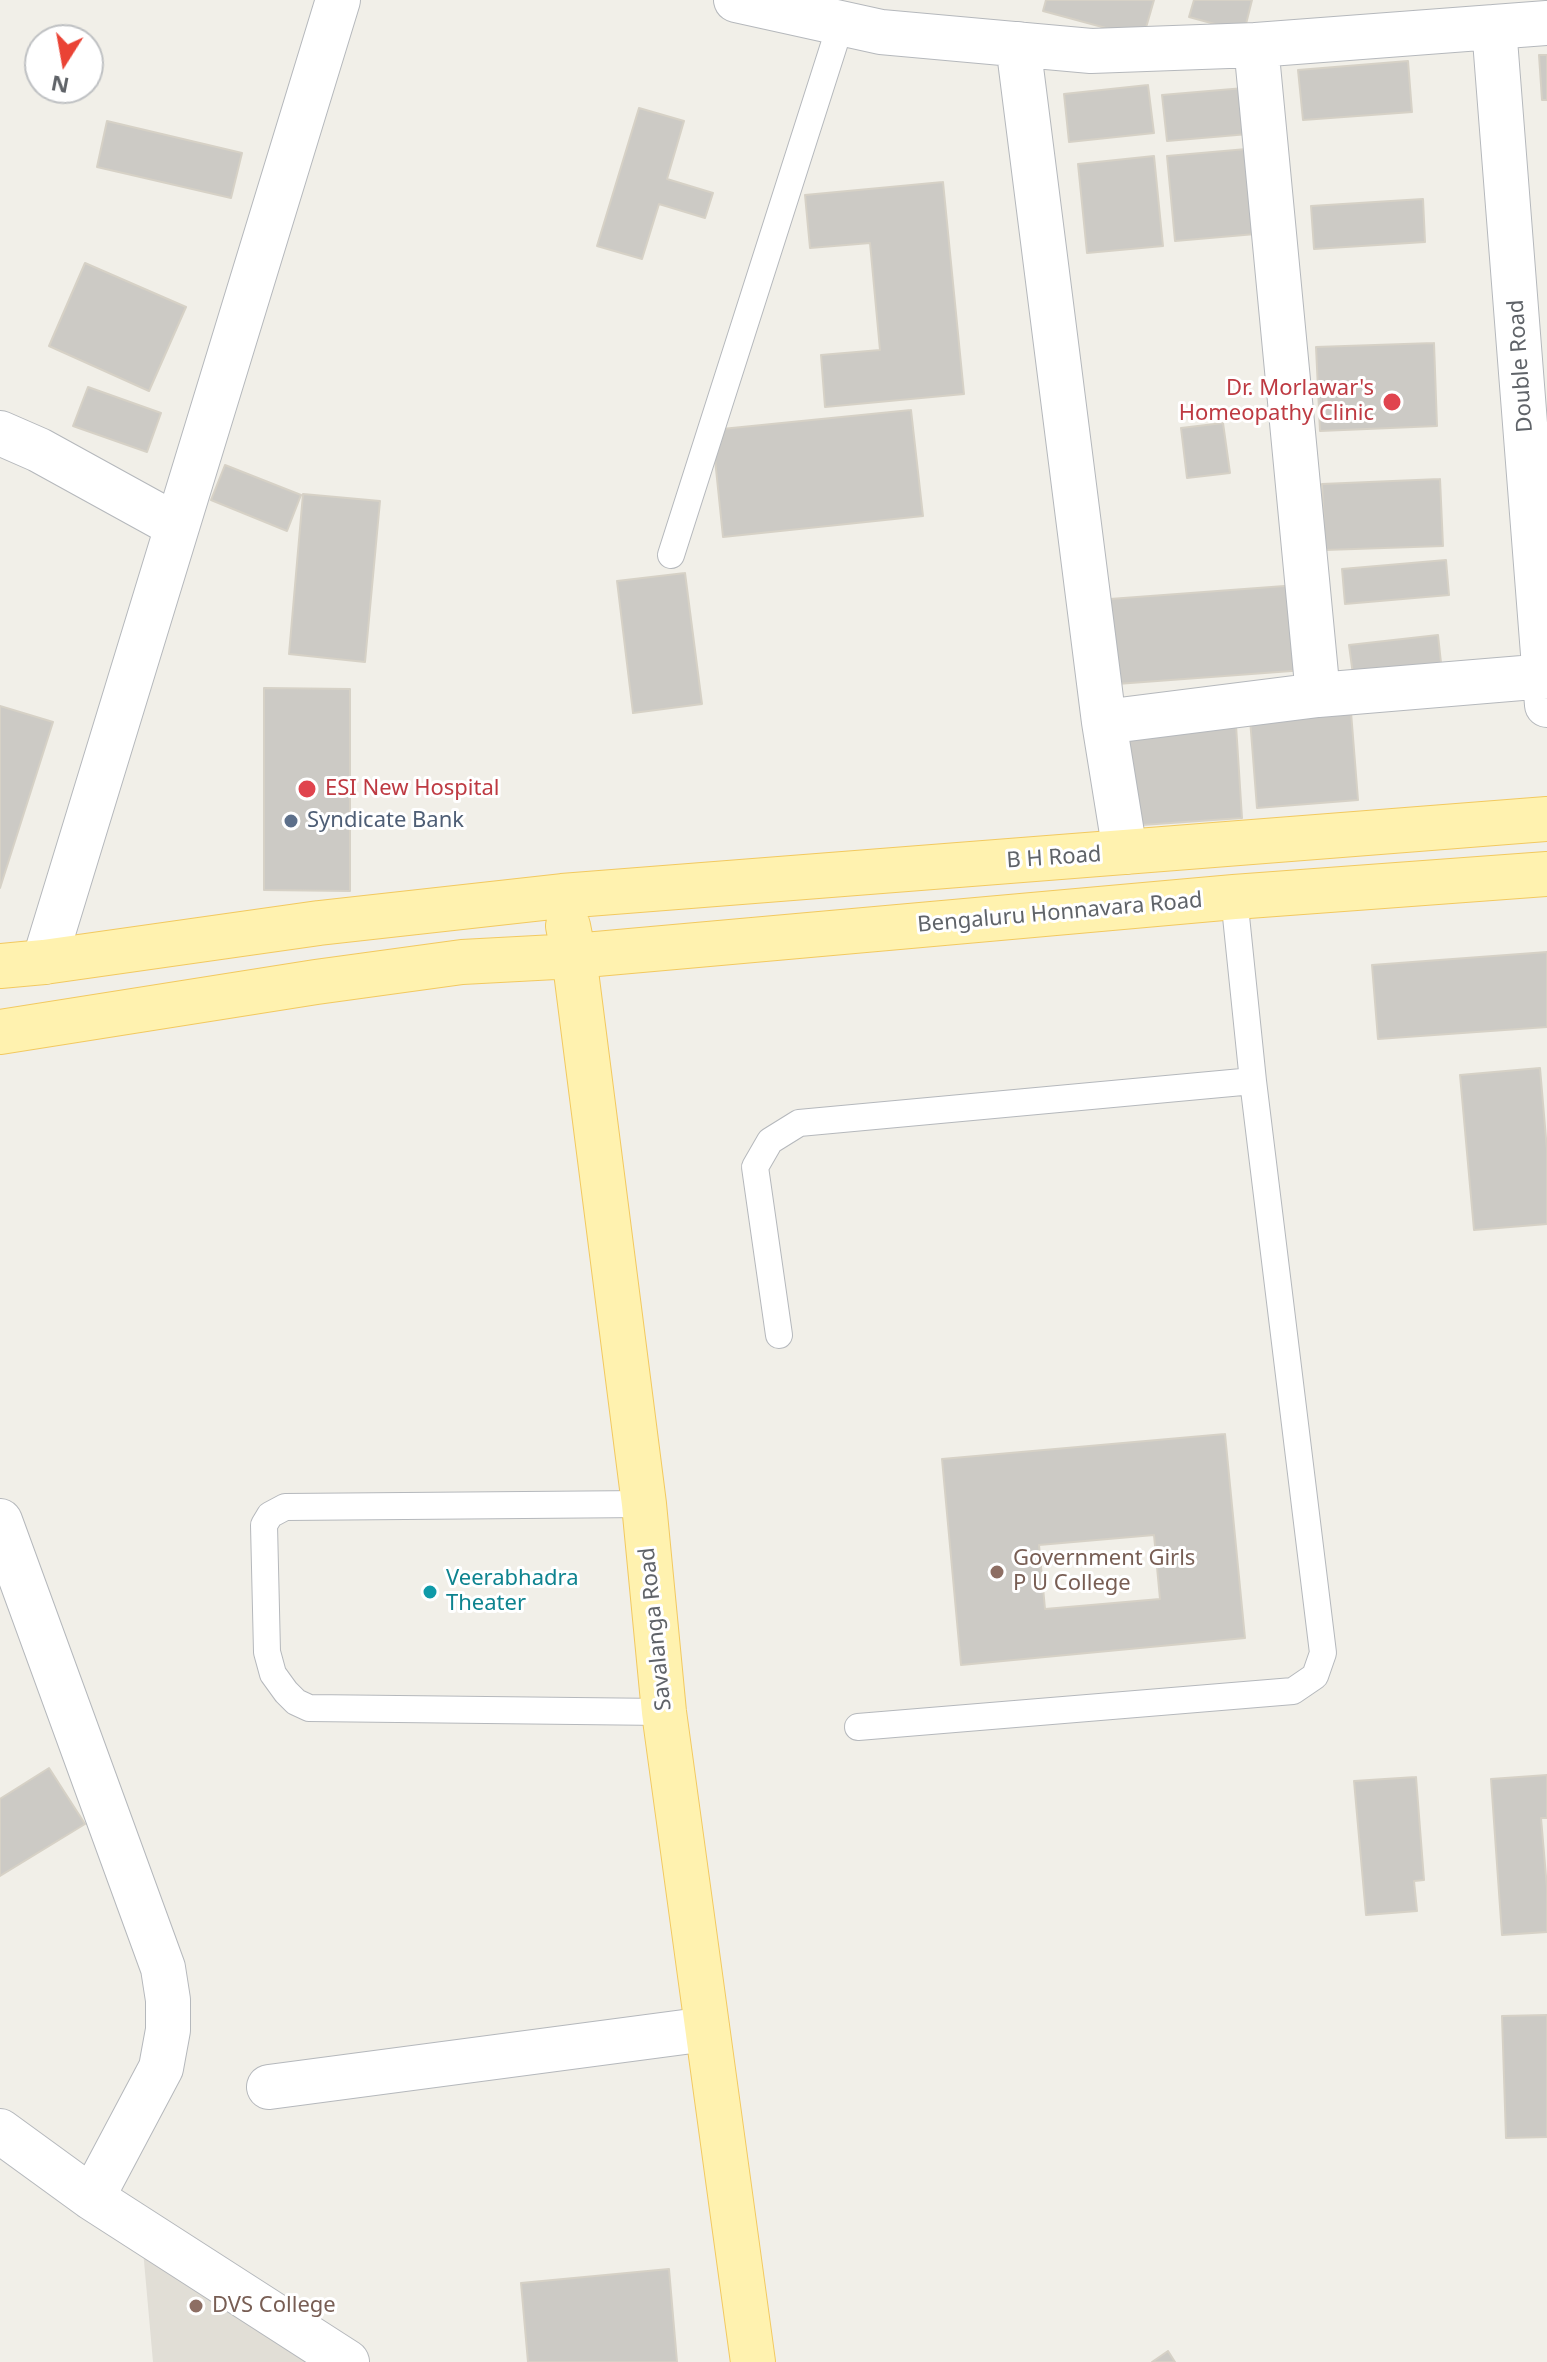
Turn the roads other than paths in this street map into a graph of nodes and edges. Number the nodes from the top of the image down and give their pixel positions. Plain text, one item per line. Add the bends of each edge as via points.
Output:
1 (338, 0) edge
2 (736, 0) edge
3 (873, 18) edge
4 (1547, 23) edge
5 (1494, 27) junction
6 (1018, 44) junction
7 (1256, 45) junction
8 (0, 433) edge
9 (177, 526) junction
10 (671, 555) dead end
11 (1546, 686) edge
12 (1318, 695) junction
13 (1104, 722) junction
14 (1547, 819) edge
15 (1125, 852) junction
16 (1547, 874) edge
17 (562, 896) junction
18 (1234, 897) junction
19 (574, 956) junction
20 (44, 962) junction
21 (0, 966) edge
22 (0, 1032) edge
23 (1253, 1081) junction
24 (779, 1335) dead end
25 (644, 1504) junction
26 (0, 1521) edge
27 (664, 1712) junction
28 (858, 1727) dead end
29 (707, 2029) junction
30 (269, 2087) dead end
31 (0, 2131) edge
32 (92, 2198) junction
33 (347, 2362) edge
34 (753, 2362) edge

1 - 9 street
2 - 3 street
3 - 6 street
3 - 10 lane
4 - 5 street
5 - 7 street
5 - 11 street, Double Road
6 - 7 street via 1091,51
6 - 13 street
7 - 12 street
8 - 9 street
9 - 20 street
11 - 12 street
12 - 13 street
13 - 15 street
14 - 15 main road, B H Road
15 - 17 main road, B H Road
16 - 18 main road, Bengaluru Honnavara Road
17 - 19 main road, Savalanga Road
17 - 20 main road, B H Road
18 - 19 main road, Bengaluru Honnavara Road
18 - 23 lane
19 - 22 main road, Bengaluru Honnavara Road via 462,962
19 - 25 main road, Savalanga Road
20 - 21 main road, B H Road
23 - 24 lane via 799,1123 770,1141 755,1167
23 - 28 lane via 1323,1653 1315,1676 1293,1691
25 - 27 main road, Savalanga Road
25 - 27 lane via 285,1507 264,1525 267,1652 273,1674 286,1692 309,1708
26 - 32 street via 163,1968 168,2000 161,2068
27 - 29 main road, Savalanga Road
29 - 30 street
29 - 34 main road, Savalanga Road
31 - 32 street
32 - 33 street

